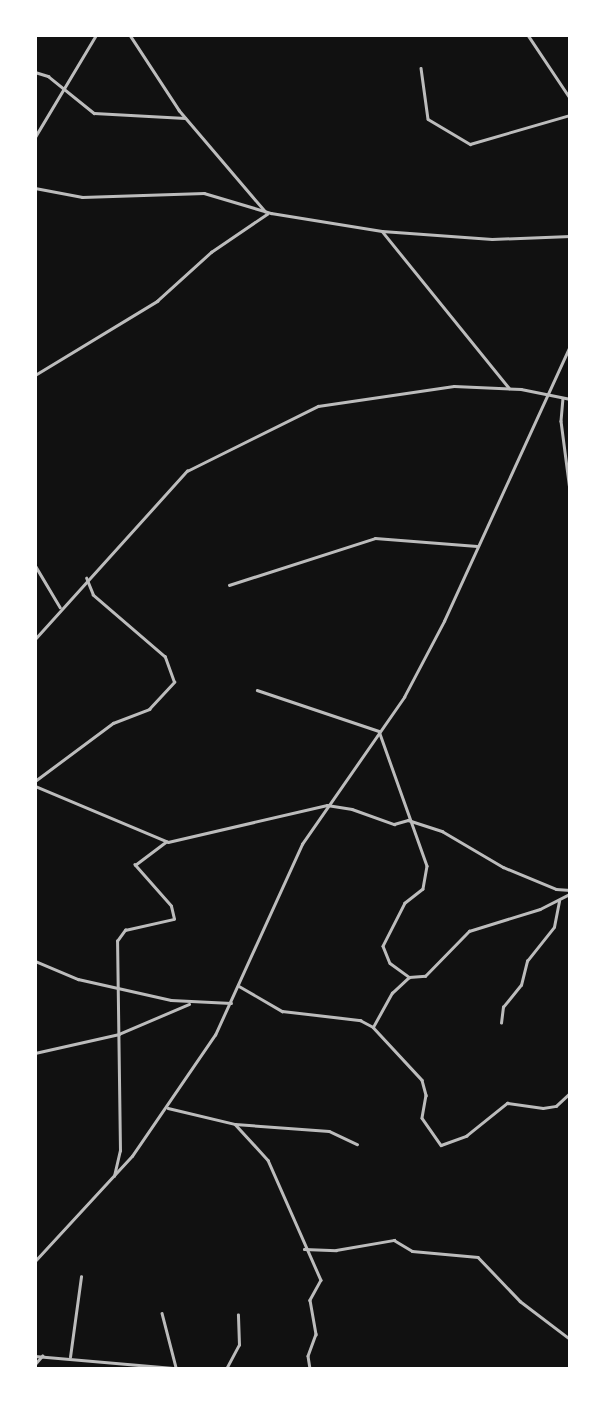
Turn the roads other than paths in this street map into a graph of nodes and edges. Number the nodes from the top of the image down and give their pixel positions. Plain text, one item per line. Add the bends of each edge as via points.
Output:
1 (96, 35) edge
2 (130, 35) edge
3 (528, 35) edge
4 (422, 68) dead end
5 (35, 72) edge
6 (65, 91) junction
7 (570, 97) edge
8 (570, 115) edge
9 (186, 118) junction
10 (35, 137) edge
11 (35, 188) edge
12 (265, 212) junction
13 (271, 213) junction
14 (382, 231) junction
15 (570, 236) edge
16 (570, 346) edge
17 (35, 375) edge
18 (509, 388) junction
19 (545, 394) junction
20 (563, 398) junction
21 (570, 399) edge
22 (570, 490) edge
23 (477, 546) junction
24 (35, 565) edge
25 (86, 579) junction
26 (229, 585) dead end
27 (60, 607) junction
28 (35, 639) edge
29 (257, 690) dead end
30 (379, 731) junction
31 (35, 784) edge
32 (327, 805) junction
33 (412, 821) junction
34 (168, 842) junction
35 (570, 892) edge
36 (559, 901) junction
37 (35, 961) edge
38 (409, 977) junction
39 (117, 986) junction
40 (239, 986) junction
41 (192, 1002) junction
42 (230, 1003) junction
43 (501, 1023) dead end
44 (373, 1027) junction
45 (119, 1034) junction
46 (35, 1054) edge
47 (570, 1093) edge
48 (168, 1108) junction
49 (235, 1124) junction
50 (357, 1144) dead end
51 (114, 1179) junction
52 (304, 1249) junction
53 (35, 1261) edge
54 (81, 1277) dead end
55 (162, 1313) dead end
56 (239, 1315) dead end
57 (570, 1339) edge
58 (35, 1356) edge
59 (42, 1356) junction
60 (70, 1358) junction
61 (35, 1364) edge
62 (176, 1367) edge
63 (184, 1369) edge
64 (226, 1369) edge
65 (310, 1369) edge

1 - 6 street
2 - 9 street
3 - 7 street
4 - 8 street via 428,119 470,144
5 - 6 street via 48,76
6 - 9 street via 101,115
6 - 10 street
9 - 12 street
11 - 12 street via 82,197 204,193
12 - 13 street
13 - 14 street
13 - 17 street via 259,216 211,252 157,301
14 - 15 street via 492,239
14 - 18 street
16 - 19 street
18 - 19 street
18 - 25 street via 454,386 318,406 187,471
19 - 20 street
19 - 23 street
20 - 21 street
20 - 22 street via 561,421
23 - 26 street via 375,538
23 - 30 street via 412,683
24 - 27 street
25 - 27 street
25 - 31 street via 93,595 165,657 174,681 149,709 113,723
27 - 28 street
29 - 30 street
30 - 32 street
30 - 33 street via 392,757 397,792
31 - 34 street
32 - 33 street via 394,824
32 - 34 street
32 - 40 street via 279,891
33 - 35 street via 455,836 503,867
33 - 38 street via 427,877 421,891 405,903 383,949 390,963
34 - 39 street via 152,849 135,867 171,906 174,919 121,932
35 - 36 street
36 - 38 street via 470,931 425,976
36 - 43 street via 554,927 527,961 521,985 503,1007
37 - 39 street via 78,979
38 - 44 street via 392,993
39 - 41 street
39 - 45 street
40 - 42 street
40 - 44 street via 282,1011 360,1020
41 - 42 street
41 - 45 street
42 - 48 street
44 - 47 street via 422,1080 426,1095 422,1118 442,1145 466,1136 501,1105 543,1108 556,1105
45 - 46 street
45 - 51 street via 120,1151
48 - 49 street
48 - 51 street
49 - 50 street via 317,1129
49 - 52 street via 268,1160
51 - 53 street
52 - 57 street via 336,1250 394,1240 412,1251 478,1257 520,1301
52 - 65 street via 321,1280 310,1300 316,1334 308,1359
54 - 60 street
55 - 62 street
56 - 64 street via 239,1345
58 - 59 street
59 - 60 street
59 - 61 street
60 - 62 street
62 - 63 street

